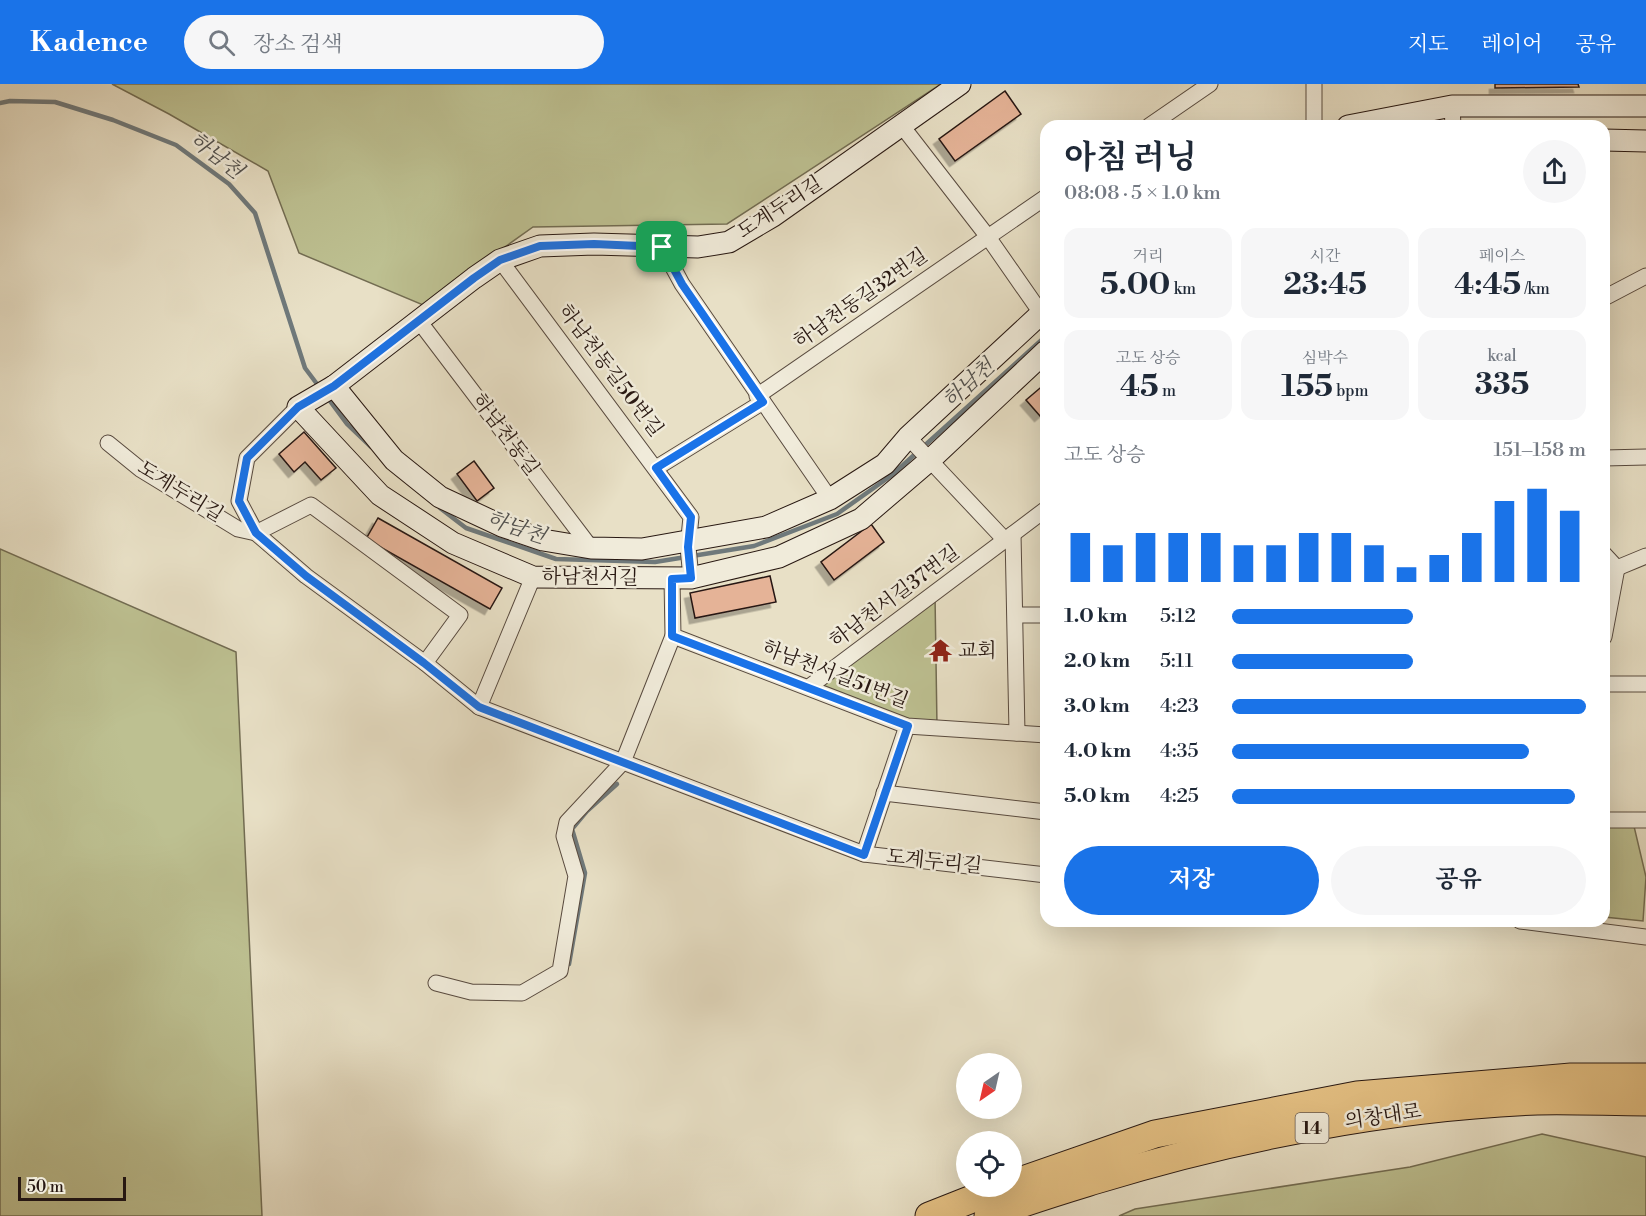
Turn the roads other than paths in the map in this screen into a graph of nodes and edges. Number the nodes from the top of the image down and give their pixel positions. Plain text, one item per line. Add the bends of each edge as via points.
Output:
1 (960, 84) edge
2 (1210, 84) edge
3 (1314, 84) edge
4 (1646, 106) edge
5 (1452, 116) edge
6 (1158, 120) edge
7 (1314, 120) edge
8 (1410, 120) edge
9 (902, 126) junction
10 (1610, 140) edge
11 (1646, 141) edge
12 (1040, 202) edge
13 (988, 237) junction
14 (662, 247) junction
15 (500, 260) junction
16 (1646, 276) edge
17 (1610, 295) edge
18 (1040, 307) edge
19 (1040, 314) edge
20 (419, 321) junction
21 (1040, 356) edge
22 (332, 387) junction
23 (760, 399) junction
24 (304, 403) junction
25 (910, 440) junction
26 (108, 442) dead end
27 (1646, 457) edge
28 (928, 458) junction
29 (1610, 458) edge
30 (656, 468) junction
31 (830, 499) junction
32 (1040, 514) edge
33 (256, 533) junction
34 (1009, 537) junction
35 (689, 545) junction
36 (591, 548) junction
37 (1646, 556) edge
38 (1610, 560) edge
39 (1617, 568) junction
40 (684, 574) junction
41 (533, 577) junction
42 (1610, 605) edge
43 (1016, 615) junction
44 (1040, 615) edge
45 (672, 636) junction
46 (424, 663) junction
47 (1610, 684) edge
48 (1646, 684) edge
49 (809, 687) junction
50 (479, 707) junction
51 (908, 726) junction
52 (1017, 734) junction
53 (1040, 735) edge
54 (623, 762) junction
55 (884, 793) junction
56 (1040, 811) edge
57 (1610, 820) edge
58 (1646, 820) edge
59 (864, 855) junction
60 (1040, 874) edge
61 (1576, 927) edge
62 (1646, 937) edge
63 (436, 983) dead end
64 (1646, 1077) edge
65 (1646, 1102) edge
66 (1022, 1180) edge
67 (977, 1197) edge
68 (929, 1216) edge
69 (988, 1216) edge

1 - 9 street, 도계두리길
2 - 6 street
3 - 7 street
4 - 5 street
5 - 8 street
9 - 13 street
9 - 14 street, 도계두리길 via 729,242
10 - 11 street
12 - 13 street, 하남천동길32번길
13 - 18 street
13 - 23 street, 하남천동길32번길
14 - 15 street, 도계두리길 via 540,246
14 - 23 street via 682,284
15 - 20 street, 도계두리길
15 - 30 street, 하남천동길50번길
16 - 17 street
19 - 25 street
20 - 22 street, 도계두리길
20 - 36 street, 하남천동길
21 - 28 street, 하남천서길
22 - 24 street, 도계두리길
22 - 36 street via 394,460 440,497 543,540
23 - 30 street, 하남천동길32번길
23 - 31 street
24 - 33 street, 도계두리길 via 247,458 239,501
24 - 41 street, 하남천서길 via 380,495 453,543
25 - 28 street
25 - 31 street via 885,464
26 - 33 street, 도계두리길 via 140,469 238,529
27 - 29 street
28 - 34 street
28 - 40 street, 하남천서길 via 861,519 779,557
30 - 35 street, 하남천동길50번길 via 691,517
31 - 35 street via 766,527
32 - 34 street, 하남천서길37번길
33 - 46 street, 도계두리길 via 306,576
33 - 46 street via 310,505 460,615
34 - 43 street
34 - 49 street, 하남천서길37번길
35 - 36 street
35 - 40 street, 하남천동길50번길
37 - 39 street
38 - 39 street
39 - 42 street
40 - 41 street, 하남천서길
40 - 45 street
41 - 50 street
43 - 44 street
43 - 52 street
45 - 49 street, 하남천서길51번길
45 - 54 street
46 - 50 street, 도계두리길
47 - 48 street
49 - 51 street, 하남천서길51번길
50 - 54 street, 도계두리길
51 - 52 street, 하남천서길51번길
51 - 55 street
52 - 53 street, 하남천서길51번길
54 - 59 street, 도계두리길
54 - 63 street via 567,822 564,836 576,876 560,971 522,993 471,992
55 - 56 street
55 - 59 street
57 - 58 street
59 - 60 street, 도계두리길
61 - 62 street
64 - 66 highway, 의창대로 / 14 via 1571,1077 1357,1095 1155,1134
65 - 69 highway, 의창대로 / 14 via 1537,1101 1440,1109 1257,1137 1187,1154
67 - 68 highway

